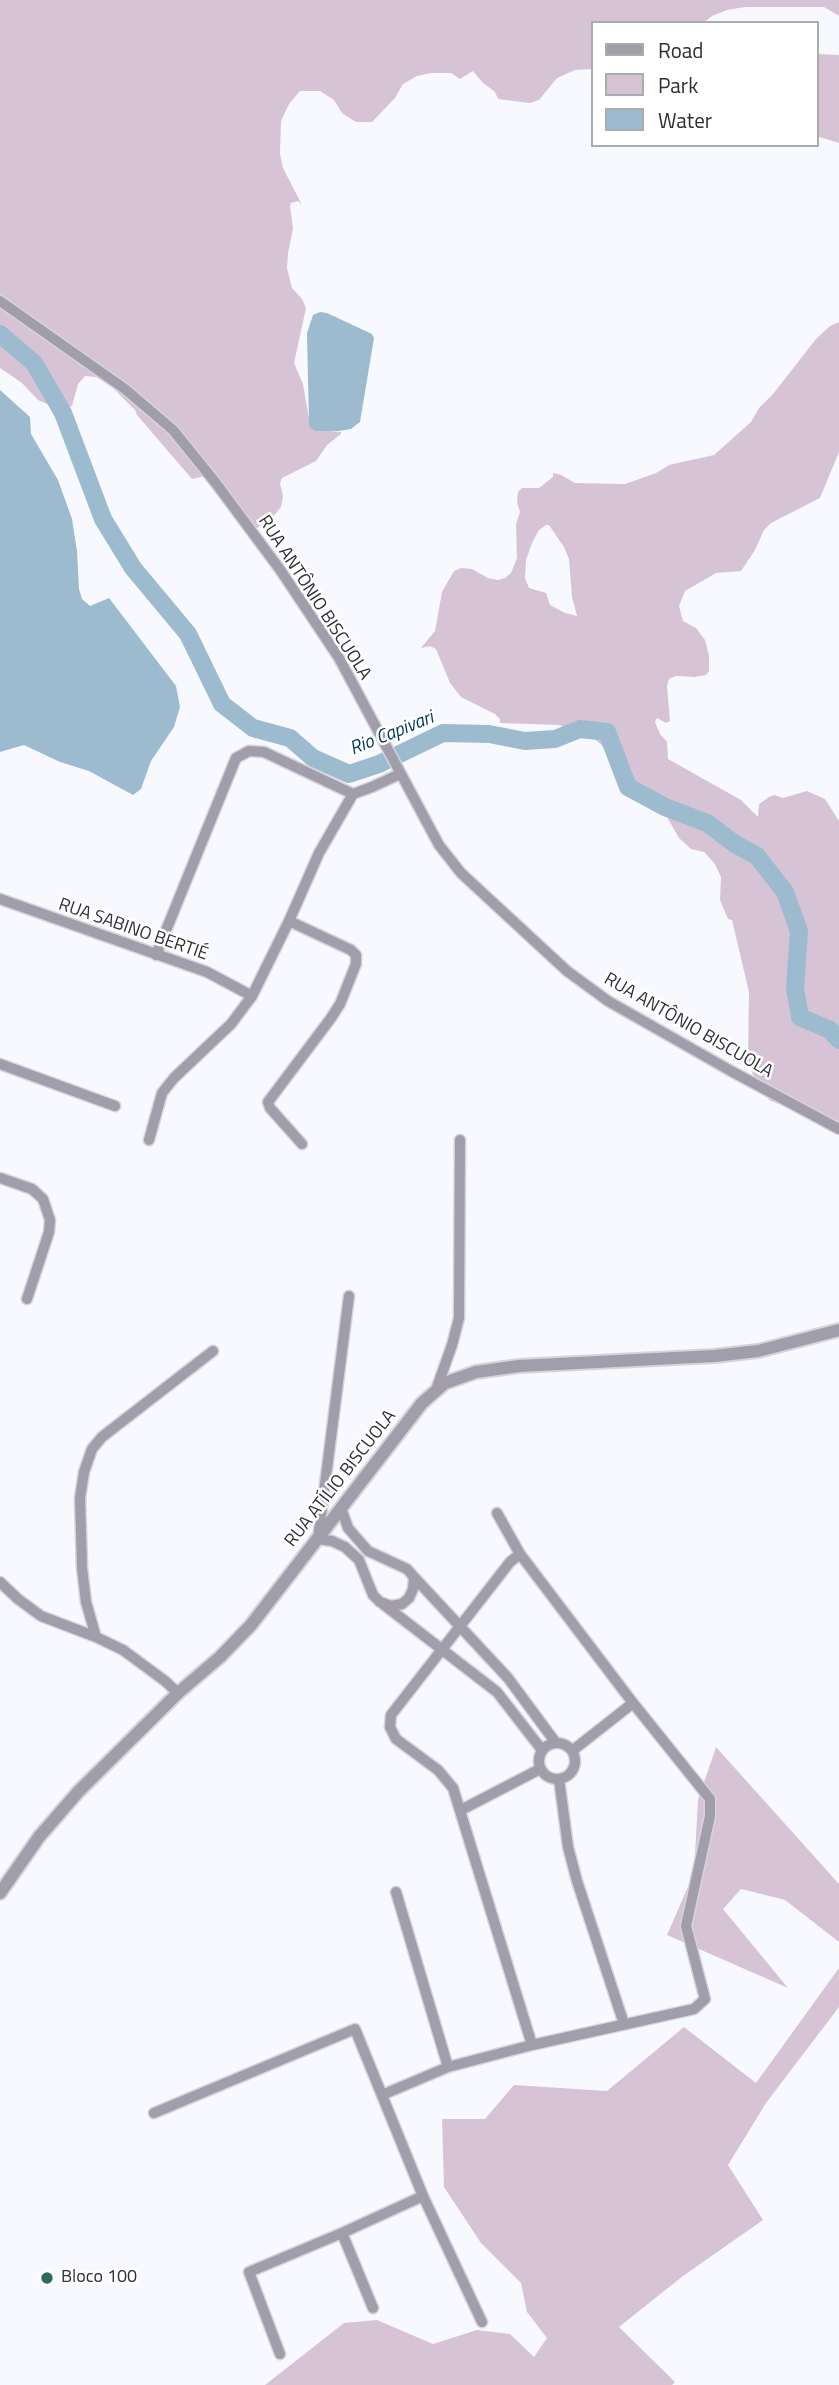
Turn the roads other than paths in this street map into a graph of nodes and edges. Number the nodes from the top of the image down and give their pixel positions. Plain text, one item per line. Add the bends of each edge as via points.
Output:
1 (0, 301) edge
2 (398, 770) junction
3 (353, 794) junction
4 (0, 900) edge
5 (289, 921) junction
6 (156, 955) junction
7 (252, 996) junction
8 (0, 1064) edge
9 (115, 1106) dead end
10 (839, 1129) edge
11 (149, 1140) dead end
12 (460, 1140) dead end
13 (302, 1144) dead end
14 (0, 1178) edge
15 (349, 1296) dead end
16 (26, 1299) dead end
17 (839, 1330) edge
18 (213, 1351) dead end
19 (436, 1390) junction
20 (341, 1508) junction
21 (497, 1513) dead end
22 (318, 1539) junction
23 (520, 1554) junction
24 (414, 1577) junction
25 (0, 1582) edge
26 (380, 1602) junction
27 (461, 1628) junction
28 (96, 1637) junction
29 (443, 1650) junction
30 (178, 1693) junction
31 (633, 1703) junction
32 (556, 1742) junction
33 (542, 1750) junction
34 (572, 1751) junction
35 (540, 1769) junction
36 (559, 1779) junction
37 (461, 1810) junction
38 (396, 1892) dead end
39 (0, 1893) edge
40 (624, 2024) junction
41 (533, 2045) junction
42 (448, 2067) junction
43 (382, 2095) junction
44 (154, 2113) dead end
45 (423, 2196) junction
46 (342, 2233) junction
47 (373, 2308) dead end
48 (482, 2322) dead end
49 (280, 2354) dead end

1 - 2 street, RUA ANTÔNIO BISCUOLA via 125,389 173,430 281,571 339,658
2 - 3 street via 372,788
2 - 10 street, RUA ANTÔNIO BISCUOLA via 439,845 461,873 567,971 608,1001
3 - 5 street via 319,853
3 - 6 street via 264,751 249,751 236,758
4 - 6 street, RUA SABINO BERTIÉ
5 - 7 street
5 - 13 street via 356,955 340,1004 268,1104
6 - 7 street, RUA SABINO BERTIÉ via 207,972
7 - 11 street via 231,1024 162,1093
8 - 9 street
12 - 19 street via 459,1318
14 - 16 street via 32,1189 43,1199 50,1220
15 - 22 street
17 - 19 street, RUA ATÍLIO BISCUOLA via 758,1351 476,1372
18 - 28 street via 92,1449 80,1498 82,1568
19 - 20 street, RUA ATÍLIO BISCUOLA
20 - 22 street, RUA ATÍLIO BISCUOLA
20 - 24 street via 348,1528 368,1551 407,1569
21 - 23 street
22 - 26 street via 345,1547 359,1560
22 - 30 street, RUA ATÍLIO BISCUOLA via 251,1625
23 - 27 street
23 - 31 street
24 - 26 street via 414,1589 402,1604
24 - 27 street
25 - 28 street via 41,1616
26 - 29 street
27 - 29 street
27 - 32 street via 508,1678
28 - 30 street via 123,1650
29 - 33 street via 498,1692
29 - 37 street via 391,1715 390,1727 396,1739 438,1770 453,1788
30 - 39 street, RUA ATÍLIO BISCUOLA via 57,1815
31 - 34 street
31 - 40 street via 710,1799 686,1926 705,1998 694,2009
32 - 33 street
32 - 34 street
33 - 35 street
34 - 36 street via 574,1769
35 - 36 street
35 - 37 street
36 - 40 street via 577,1881
37 - 41 street
38 - 42 street
40 - 41 street
41 - 42 street
42 - 43 street
43 - 44 street via 355,2028
43 - 45 street
45 - 46 street
45 - 48 street
46 - 47 street
46 - 49 street via 249,2272

